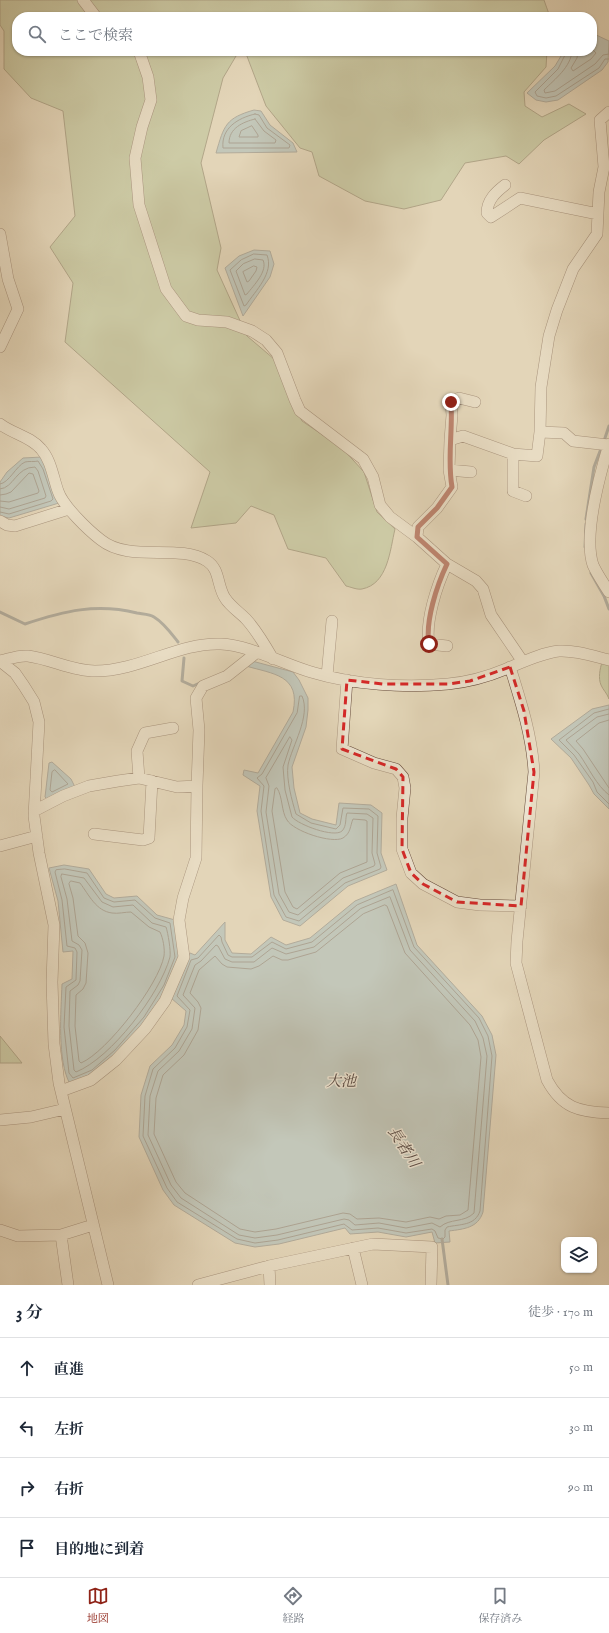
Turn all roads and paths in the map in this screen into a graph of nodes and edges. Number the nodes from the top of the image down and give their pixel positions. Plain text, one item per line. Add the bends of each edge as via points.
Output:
1 (83, 0) edge
2 (92, 12) edge
3 (141, 56) edge
4 (609, 112) edge
5 (505, 185) dead end
6 (598, 214) junction
7 (0, 234) edge
8 (0, 348) edge
9 (475, 402) dead end
10 (0, 424) edge
11 (540, 432) junction
12 (450, 440) junction
13 (608, 449) edge
14 (512, 454) junction
15 (449, 470) junction
16 (471, 472) dead end
17 (526, 496) dead end
18 (69, 509) junction
19 (0, 521) edge
20 (417, 537) junction
21 (447, 564) junction
22 (609, 592) edge
23 (332, 621) dead end
24 (447, 646) dead end
25 (256, 653) junction
26 (273, 659) junction
27 (609, 660) edge
28 (0, 661) edge
29 (523, 662) junction
30 (510, 667) junction
31 (326, 676) junction
32 (346, 680) junction
33 (173, 728) dead end
34 (139, 778) junction
35 (152, 781) junction
36 (197, 786) junction
37 (34, 811) junction
38 (94, 834) dead end
39 (37, 836) junction
40 (0, 846) edge
41 (521, 906) junction
42 (61, 1092) junction
43 (65, 1109) junction
44 (609, 1113) edge
45 (0, 1120) edge
46 (93, 1225) junction
47 (0, 1230) edge
48 (61, 1235) junction
49 (353, 1248) junction
50 (269, 1266) junction
51 (68, 1285) edge
52 (108, 1285) edge
53 (198, 1285) edge
54 (270, 1285) edge
55 (362, 1285) edge
56 (431, 1285) edge

1 - 2 street
3 - 20 street via 148,77 151,100 135,158 139,205 166,289 186,316 198,320 227,322 252,331 266,340 277,353 300,411 363,460 373,477 380,506 390,517
4 - 6 street via 600,120 604,167
5 - 6 street via 495,192 487,206 487,213 491,217 520,198
6 - 11 street via 598,234 573,269 556,310 541,387
7 - 8 street via 8,279 18,309
9 - 12 street via 459,398 451,402
10 - 18 street via 30,439 42,450 58,492
11 - 13 street via 564,432 573,441
11 - 14 street via 537,456
12 - 14 street via 463,436
12 - 15 street
13 - 22 street via 591,519 589,547 594,566
14 - 17 street via 513,491
15 - 16 street
15 - 20 street via 452,487 437,508 418,527
18 - 19 street via 16,526
18 - 26 street via 102,541 120,550 188,555 208,561 216,572 225,598 253,627
20 - 21 street
21 - 24 street via 437,585 427,633 429,644
21 - 29 street via 476,581 483,589 491,614
23 - 31 street
25 - 26 street
25 - 28 street via 238,646 209,644 106,671 76,669 28,656
25 - 36 street via 227,676 203,686 196,698 199,730
26 - 31 street
27 - 29 street via 558,651
28 - 37 street via 15,673 24,686 34,702 39,722
29 - 30 street
30 - 32 street via 470,681 448,684 398,685
30 - 41 street via 524,711 532,746 534,772
31 - 32 street
32 - 41 street via 342,749 374,763 396,769 403,777 405,788 402,849 411,873 423,884 457,902
33 - 34 street via 145,733 137,751
34 - 35 street
34 - 37 street via 89,786
35 - 36 street via 177,787
35 - 38 street via 149,838 143,840
36 - 42 street via 196,858 179,920 184,957 165,1001 145,1030 116,1060 91,1080
37 - 39 street
39 - 40 street
39 - 42 street via 54,925 54,1044
41 - 44 street via 516,963 547,1080 554,1093 577,1109
42 - 43 street
43 - 45 street via 31,1117
43 - 46 street
46 - 48 street
46 - 52 street
47 - 48 street via 18,1236
48 - 51 street
49 - 50 street
49 - 55 street
49 - 56 street via 373,1244 432,1247
50 - 53 street
50 - 54 street

